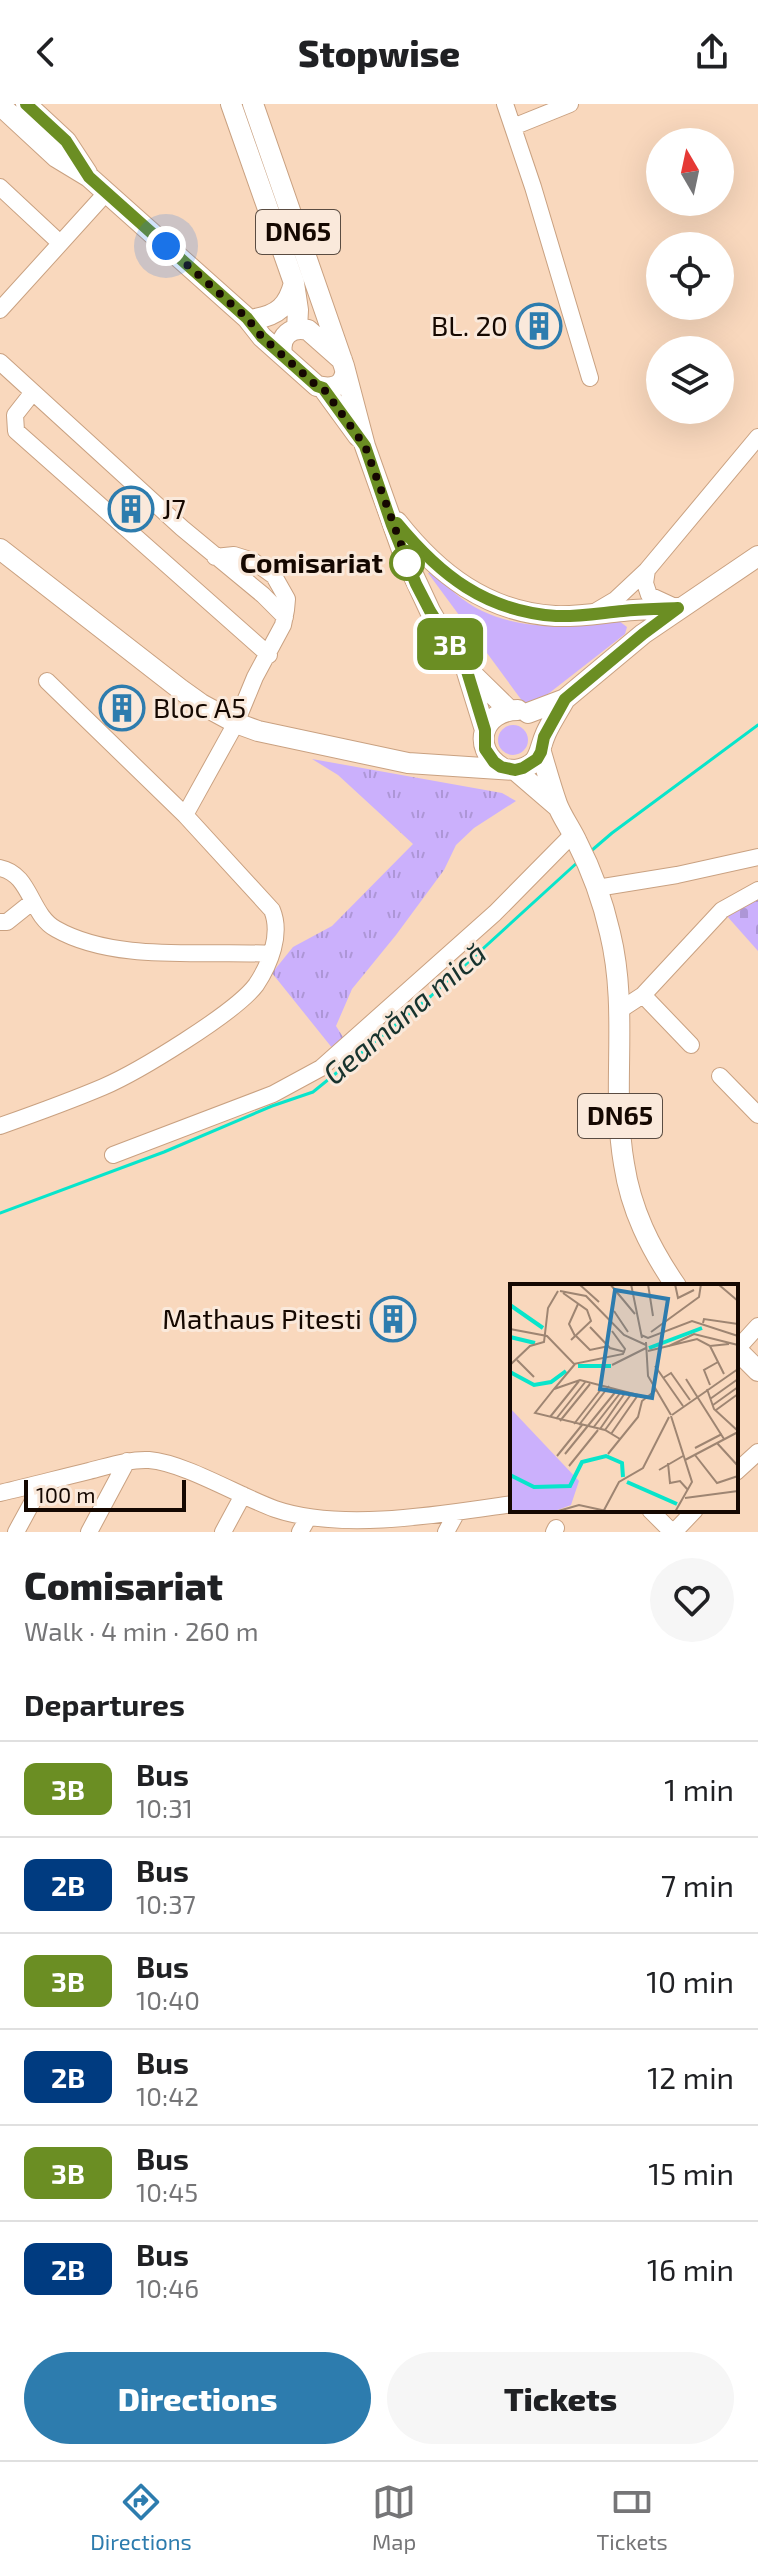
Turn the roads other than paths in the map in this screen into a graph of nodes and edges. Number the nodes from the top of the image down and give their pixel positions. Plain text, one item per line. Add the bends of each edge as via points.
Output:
1 (26, 104) edge
2 (231, 104) edge
3 (253, 104) edge
4 (505, 104) edge
5 (570, 104) edge
6 (0, 105) edge
7 (513, 127) junction
8 (89, 177) junction
9 (0, 187) edge
10 (106, 193) junction
11 (60, 243) junction
12 (294, 283) junction
13 (0, 310) edge
14 (251, 319) junction
15 (294, 329) junction
16 (282, 353) junction
17 (0, 362) edge
18 (343, 367) junction
19 (590, 378) dead end
20 (323, 388) junction
21 (33, 392) junction
22 (758, 437) edge
23 (365, 446) junction
24 (385, 506) junction
25 (0, 549) edge
26 (758, 556) edge
27 (647, 570) junction
28 (627, 590) junction
29 (678, 608) junction
30 (626, 611) junction
31 (591, 614) junction
32 (643, 634) junction
33 (269, 655) junction
34 (466, 668) junction
35 (47, 681) dead end
36 (565, 699) junction
37 (519, 712) junction
38 (236, 723) junction
39 (484, 735) junction
40 (542, 744) junction
41 (445, 766) junction
42 (508, 768) junction
43 (558, 807) junction
44 (185, 815) junction
45 (576, 838) junction
46 (758, 857) edge
47 (0, 868) edge
48 (597, 888) junction
49 (758, 890) edge
50 (32, 902) junction
51 (0, 922) edge
52 (271, 954) junction
53 (643, 995) junction
54 (620, 1010) junction
55 (691, 1045) dead end
56 (720, 1076) dead end
57 (758, 1115) edge
58 (0, 1126) edge
59 (113, 1155) dead end
60 (675, 1284) edge
61 (758, 1326) edge
62 (738, 1347) edge
63 (738, 1351) edge
64 (758, 1371) edge
65 (758, 1452) edge
66 (127, 1461) junction
67 (738, 1470) edge
68 (35, 1485) junction
69 (0, 1493) edge
70 (243, 1495) junction
71 (510, 1504) edge
72 (457, 1512) junction
73 (652, 1512) edge
74 (693, 1512) edge
75 (304, 1525) edge
76 (366, 1526) edge
77 (16, 1532) edge
78 (89, 1532) edge
79 (223, 1532) edge
80 (446, 1532) edge
81 (673, 1532) edge

1 - 8 main road via 66,141
2 - 12 main road, DN65
3 - 18 main road, DN65
4 - 7 street
5 - 7 street
6 - 8 main road via 56,157
7 - 19 street
8 - 10 main road
9 - 11 street
10 - 11 street
10 - 14 main road
11 - 13 street
12 - 14 main road via 282,309
12 - 15 main road, DN65
14 - 15 main road
14 - 16 main road
15 - 16 main road via 281,344
15 - 18 main road via 308,330
16 - 20 main road
17 - 21 street
18 - 20 main road via 337,386
18 - 23 main road, DN65
20 - 23 main road, DN65
21 - 33 street via 285,617
21 - 33 street via 15,415 16,431
22 - 27 street
23 - 24 main road, DN65
24 - 31 main road via 432,563 484,597 540,614
24 - 34 main road, DN65 via 416,584
25 - 38 main road via 180,689
26 - 29 main road
27 - 28 street
27 - 29 street via 649,595
28 - 30 street
28 - 31 street
29 - 30 main road
29 - 32 main road
30 - 31 main road
30 - 32 street
32 - 36 main road
33 - 38 street
34 - 37 main road
34 - 39 main road
35 - 44 street
36 - 37 main road
36 - 40 main road
37 - 39 main road via 494,717
37 - 40 main road via 541,728
38 - 41 main road via 408,763
38 - 44 street
39 - 41 main road via 460,760
39 - 42 main road via 488,756
40 - 42 main road via 530,765
40 - 43 main road
41 - 42 main road
42 - 43 main road
43 - 45 main road, DN65
44 - 52 street via 272,910 276,931
45 - 48 main road, DN65
45 - 59 street via 321,1068 273,1094
46 - 48 street
47 - 50 street via 12,871
48 - 54 main road, DN65 via 611,934
49 - 53 street via 722,910
50 - 51 street
50 - 52 street via 55,929 112,947
52 - 58 street via 240,1001 173,1046 105,1086
53 - 54 street
53 - 55 street
54 - 60 main road, DN65 via 620,1137 630,1195 647,1240
56 - 57 street
61 - 62 street
63 - 64 main road
65 - 67 street
66 - 68 street
66 - 70 street via 151,1460 179,1468
66 - 78 street
68 - 69 street
68 - 77 street via 34,1499
70 - 75 street
70 - 79 street
71 - 72 street
72 - 76 street
72 - 80 street
73 - 81 street
74 - 81 street
75 - 76 street via 346,1521

